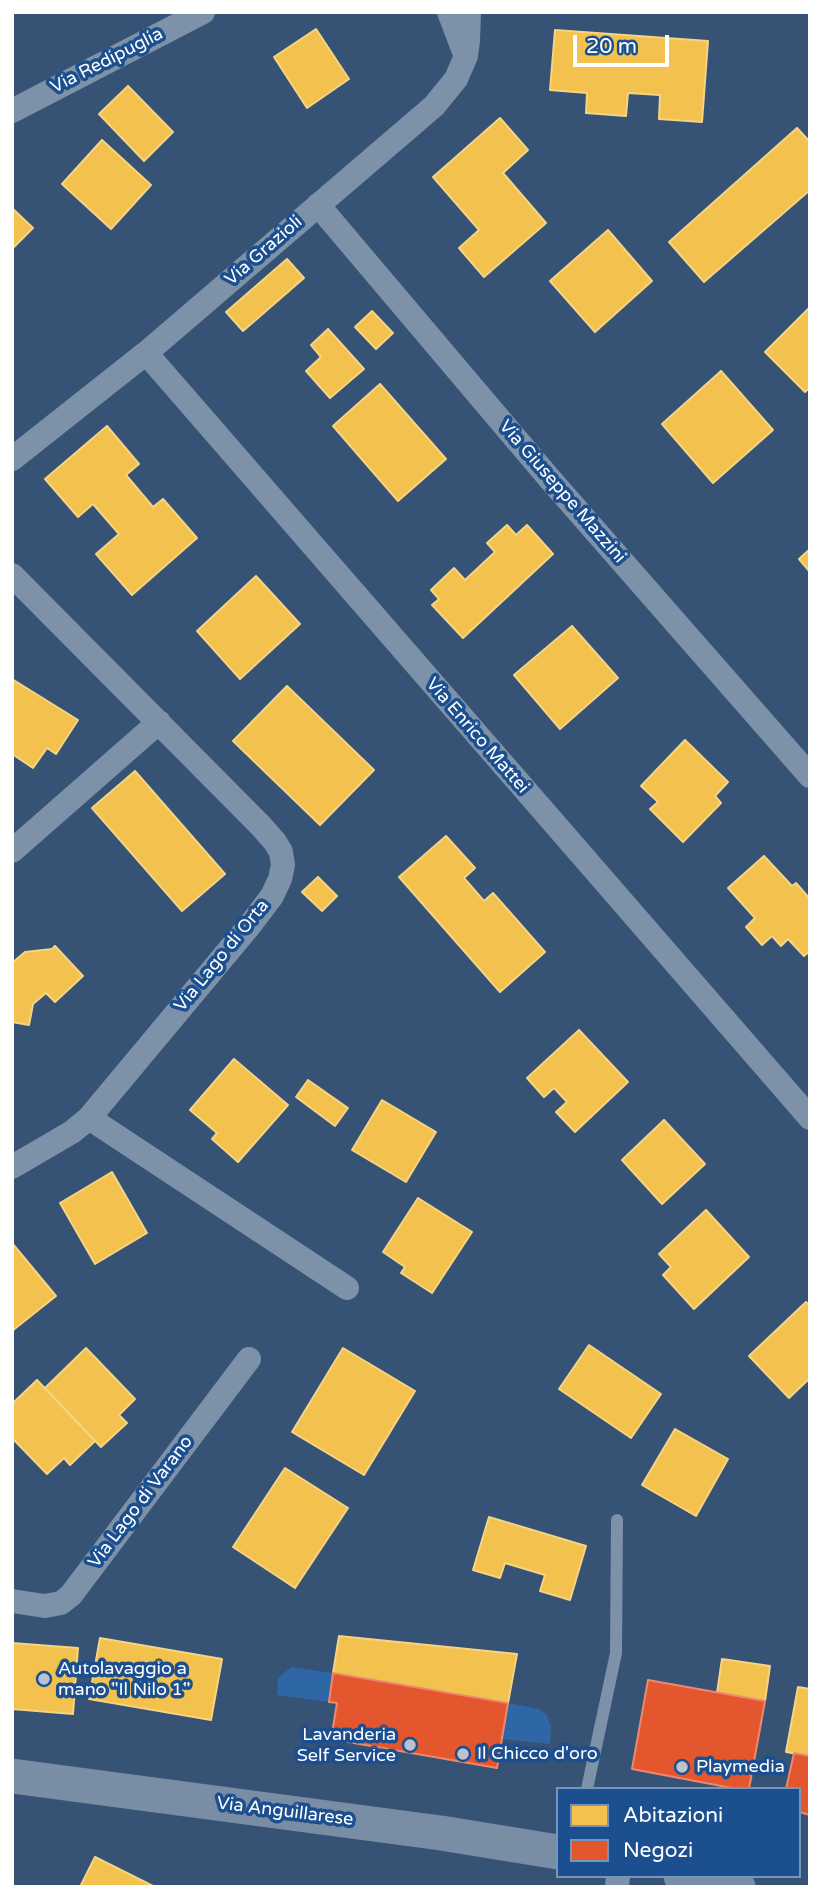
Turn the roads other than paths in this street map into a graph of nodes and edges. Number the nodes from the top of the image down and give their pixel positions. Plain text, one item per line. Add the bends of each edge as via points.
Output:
1 (203, 12) edge
2 (449, 12) edge
3 (469, 12) edge
4 (466, 56) junction
5 (12, 111) edge
6 (318, 205) junction
7 (146, 353) junction
8 (12, 459) edge
9 (12, 575) edge
10 (159, 722) junction
11 (810, 776) edge
12 (12, 850) edge
13 (89, 1118) junction
14 (810, 1118) edge
15 (12, 1167) edge
16 (346, 1288) dead end
17 (249, 1359) dead end
18 (617, 1520) dead end
19 (12, 1601) edge
20 (12, 1776) edge
21 (587, 1787) edge
22 (556, 1852) edge
23 (691, 1878) edge
24 (738, 1887) edge

1 - 5 street, Via Redipuglia
2 - 4 street
3 - 4 street, Via Grazioli
4 - 6 street, Via Grazioli via 456,79 434,106
6 - 7 street, Via Grazioli
6 - 11 street, Via Giuseppe Mazzini
7 - 8 street, Via Grazioli
7 - 14 street, Via Enrico Mattei
9 - 10 street, Via Lago di Orta
10 - 12 street
10 - 13 street, Via Lago di Orta via 275,842 283,865 272,895 250,925
13 - 15 street, Via Lago di Orta
13 - 16 street
17 - 19 street, Via Lago di Varano via 71,1595 45,1606
18 - 21 lane via 616,1653
20 - 22 main road, Via Anguillarese via 441,1832
23 - 24 main road

